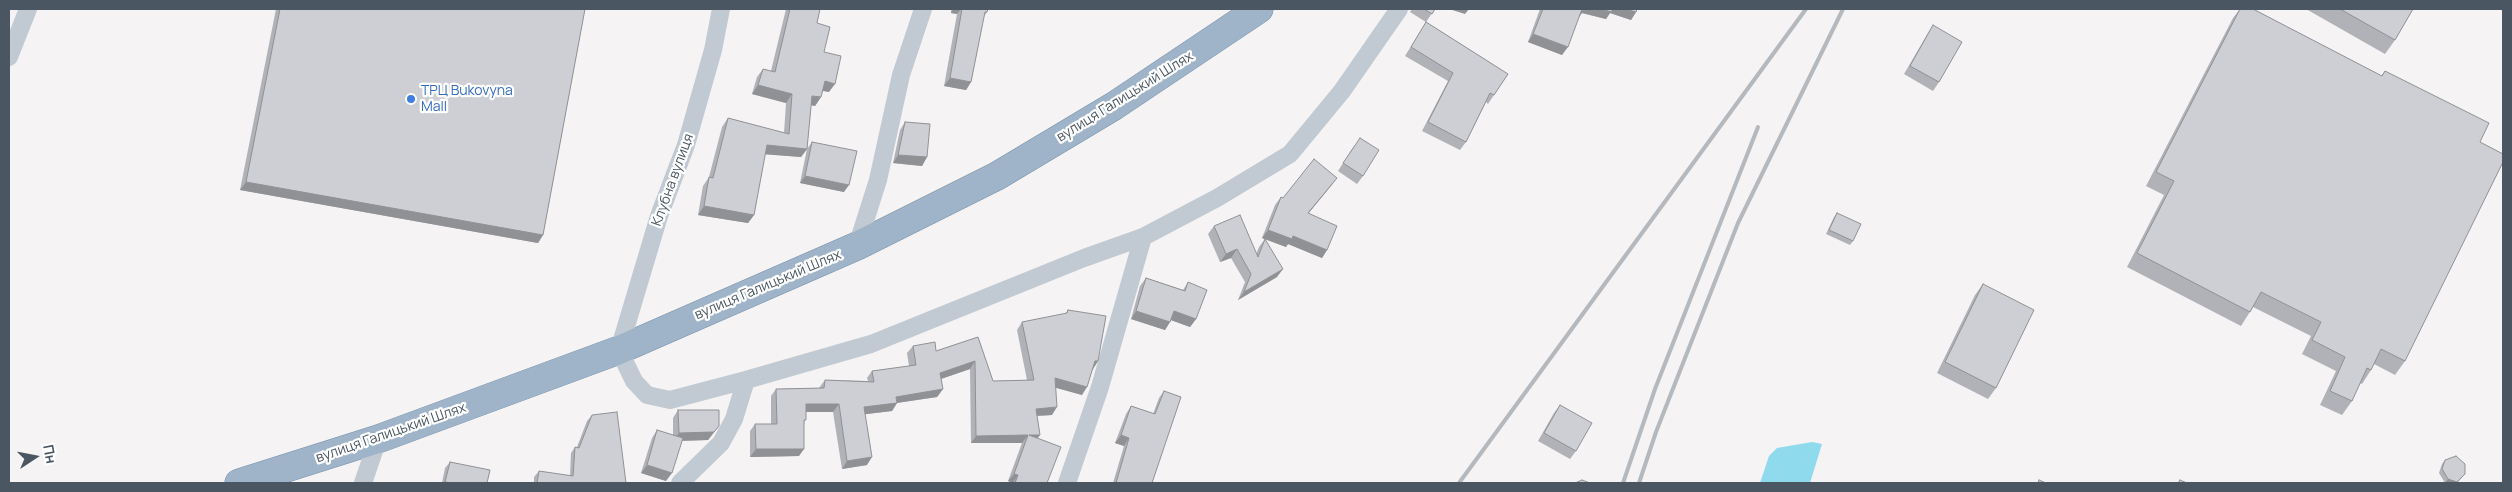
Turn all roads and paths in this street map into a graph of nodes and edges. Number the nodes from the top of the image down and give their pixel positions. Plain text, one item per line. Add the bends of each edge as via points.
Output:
1 (28, 9) edge
2 (721, 9) edge
3 (922, 9) edge
4 (1258, 9) edge
5 (1399, 9) edge
6 (9, 57) edge
7 (1143, 236) junction
8 (857, 246) junction
9 (619, 350) junction
10 (746, 380) junction
11 (378, 439) junction
12 (239, 483) edge
13 (363, 483) edge
14 (680, 483) edge
15 (1067, 483) edge

1 - 6 street
2 - 9 street, Клубна вулиця via 714,50 688,137 659,216
3 - 8 street via 901,75 878,180
4 - 8 highway, вулиця Галицький Шлях via 1114,106 997,176
5 - 7 street via 1342,91 1290,154 1217,198
7 - 10 street via 871,344
7 - 15 street via 1100,387
8 - 9 highway, вулиця Галицький Шлях
9 - 10 street via 634,381 647,395 670,400
9 - 11 highway, вулиця Галицький Шлях
10 - 14 street via 734,419 721,443
11 - 12 highway, вулиця Галицький Шлях
11 - 13 street

